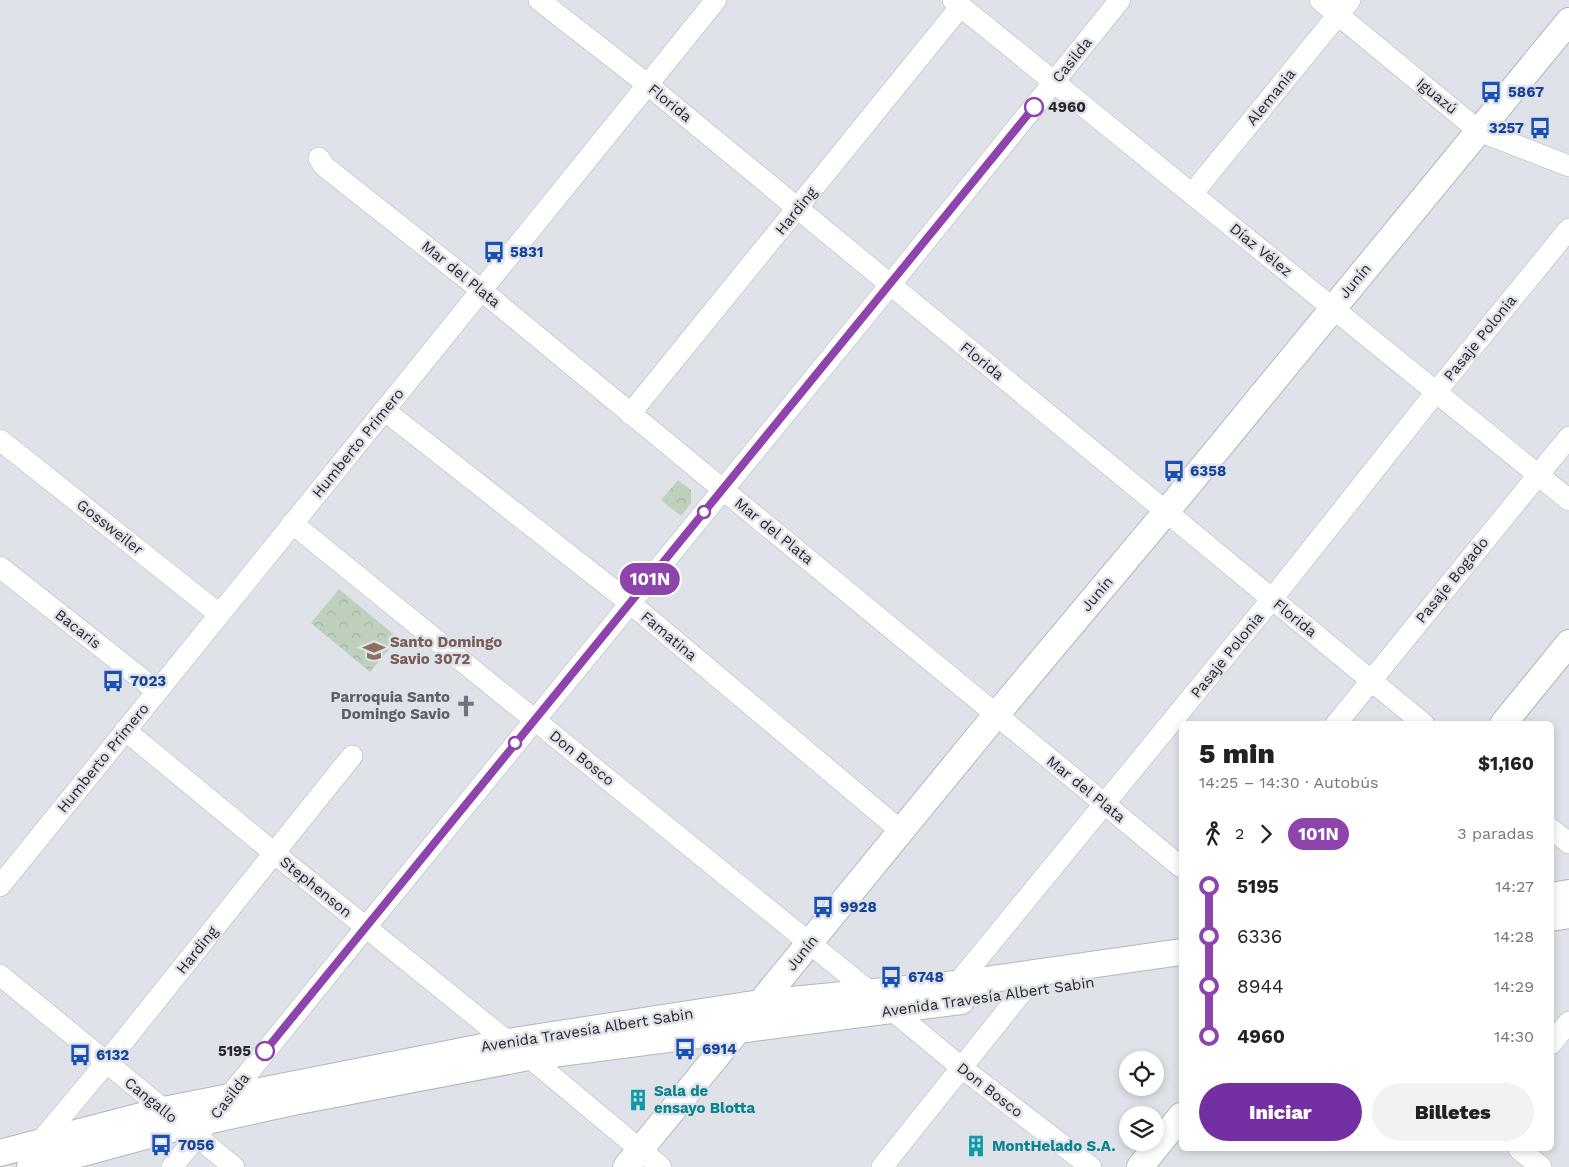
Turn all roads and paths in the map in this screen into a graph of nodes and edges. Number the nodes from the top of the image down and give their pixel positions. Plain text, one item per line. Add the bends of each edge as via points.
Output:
1 (540, 0) edge
2 (716, 0) edge
3 (1120, 0) edge
4 (1320, 0) edge
5 (957, 3) edge
6 (1344, 8) edge
7 (1569, 21) edge
8 (1054, 82) junction
9 (648, 85) junction
10 (1479, 131) junction
11 (319, 158) dead end
12 (1569, 166) edge
13 (1192, 194) junction
14 (798, 209) junction
15 (1569, 229) edge
16 (890, 285) junction
17 (481, 290) junction
18 (1333, 308) junction
19 (1436, 392) junction
20 (384, 410) junction
21 (630, 414) junction
22 (1569, 437) edge
23 (0, 440) edge
24 (1538, 474) junction
25 (722, 489) junction
26 (1569, 500) edge
27 (1166, 512) junction
28 (292, 524) junction
29 (0, 567) edge
30 (1272, 600) junction
31 (630, 603) junction
32 (219, 614) junction
33 (1569, 643) edge
34 (1371, 681) junction
35 (157, 692) junction
36 (996, 715) junction
37 (535, 720) junction
38 (1338, 721) edge
39 (1420, 721) edge
40 (1505, 721) edge
41 (126, 730) junction
42 (352, 756) dead end
43 (1104, 804) junction
44 (901, 830) junction
45 (1554, 832) edge
46 (1569, 844) edge
47 (274, 853) junction
48 (1179, 865) edge
49 (0, 886) edge
50 (1569, 893) edge
51 (1554, 896) edge
52 (1569, 916) edge
53 (1554, 918) edge
54 (366, 927) junction
55 (810, 943) junction
56 (1179, 952) edge
57 (1179, 970) edge
58 (0, 975) edge
59 (957, 984) junction
60 (871, 992) junction
61 (1022, 992) junction
62 (760, 1003) junction
63 (892, 1010) junction
64 (1569, 1022) edge
65 (738, 1030) junction
66 (1554, 1040) edge
67 (508, 1042) junction
68 (529, 1057) junction
69 (106, 1063) junction
70 (962, 1068) junction
71 (227, 1097) junction
72 (164, 1110) junction
73 (1179, 1118) edge
74 (197, 1128) junction
75 (40, 1142) junction
76 (1521, 1151) edge
77 (0, 1153) edge
78 (633, 1158) edge
79 (30, 1167) edge
80 (172, 1167) edge
81 (234, 1167) edge
82 (661, 1167) edge
83 (882, 1167) edge
84 (1091, 1167) edge
85 (1140, 1167) edge
86 (1541, 1167) edge

1 - 9 street, Florida
2 - 9 street, Humberto Primero
3 - 8 street, Casilda
4 - 6 street, Iguazú
5 - 8 street, Díaz Vélez
5 - 14 street, Harding
6 - 10 street, Iguazú
6 - 13 street, Alemania
7 - 10 main road, Junín
8 - 13 street, Díaz Vélez
8 - 16 street, Casilda
9 - 14 street, Florida
9 - 17 street, Humberto Primero
10 - 12 street, Iguazú
10 - 18 main road, Junín
11 - 17 street, Mar del Plata via 324,166
13 - 18 street, Díaz Vélez
14 - 16 street, Florida
14 - 21 street, Harding
15 - 19 street, Pasaje Polonia
16 - 25 street, Casilda
16 - 27 street, Florida
17 - 20 street, Humberto Primero
17 - 21 street, Mar del Plata
18 - 19 street, Díaz Vélez
18 - 27 main road, Junín
19 - 24 street, Díaz Vélez
19 - 30 street, Pasaje Polonia
20 - 28 street, Humberto Primero
20 - 31 street, Famatina
21 - 25 street, Mar del Plata
22 - 24 street, Pasaje Bogado
23 - 32 street, Gossweiler
24 - 26 street, Díaz Vélez
24 - 34 street, Pasaje Bogado
25 - 31 street, Casilda
25 - 36 street, Mar del Plata
27 - 30 street, Florida
27 - 36 main road, Junín
28 - 32 street, Humberto Primero
28 - 37 street, Don Bosco
29 - 35 street, Bacaris
30 - 34 street, Florida
30 - 43 street, Pasaje Polonia
31 - 37 street, Casilda
31 - 44 street, Famatina
32 - 35 street, Humberto Primero
33 - 40 main road
34 - 38 street, Pasaje Bogado
34 - 39 street, Florida
35 - 41 street, Humberto Primero
36 - 43 street, Mar del Plata
36 - 44 main road, Junín
37 - 54 street, Casilda
37 - 55 street, Don Bosco
41 - 47 street, Stephenson
41 - 49 street, Humberto Primero
42 - 47 street, Harding
43 - 48 street, Mar del Plata
43 - 59 street, Pasaje Polonia
44 - 55 main road, Junín
45 - 46 street
47 - 54 street, Stephenson
47 - 69 street, Harding
50 - 51 main road
52 - 53 main road
54 - 67 street, Stephenson
54 - 71 street, Casilda
55 - 60 street, Don Bosco
55 - 62 main road, Junín
56 - 59 main road, Avenida Travesía Albert Sabin
57 - 61 main road, Avenida Travesía Albert Sabin
58 - 69 street, Cangallo
59 - 60 main road, Avenida Travesía Albert Sabin
60 - 62 main road, Avenida Travesía Albert Sabin
61 - 63 main road, Avenida Travesía Albert Sabin
61 - 70 street
62 - 65 main road, Junín
62 - 67 main road, Avenida Travesía Albert Sabin
63 - 65 main road, Avenida Travesía Albert Sabin
63 - 70 street, Don Bosco
64 - 66 street
65 - 68 main road, Avenida Travesía Albert Sabin
65 - 78 main road, Junín
67 - 71 main road, Avenida Travesía Albert Sabin
68 - 74 main road, Avenida Travesía Albert Sabin via 294,1102
68 - 78 street
69 - 72 street, Cangallo
69 - 75 street, Harding
70 - 83 street
70 - 84 street, Don Bosco
71 - 72 main road, Avenida Travesía Albert Sabin
71 - 74 street, Casilda
72 - 74 street, Cangallo
72 - 75 main road, Avenida Travesía Albert Sabin
73 - 85 main road
74 - 79 main road, Avenida Travesía Albert Sabin
74 - 80 street, Casilda
74 - 81 street, Cangallo
75 - 77 main road, Avenida Travesía Albert Sabin
76 - 86 street
78 - 82 street

